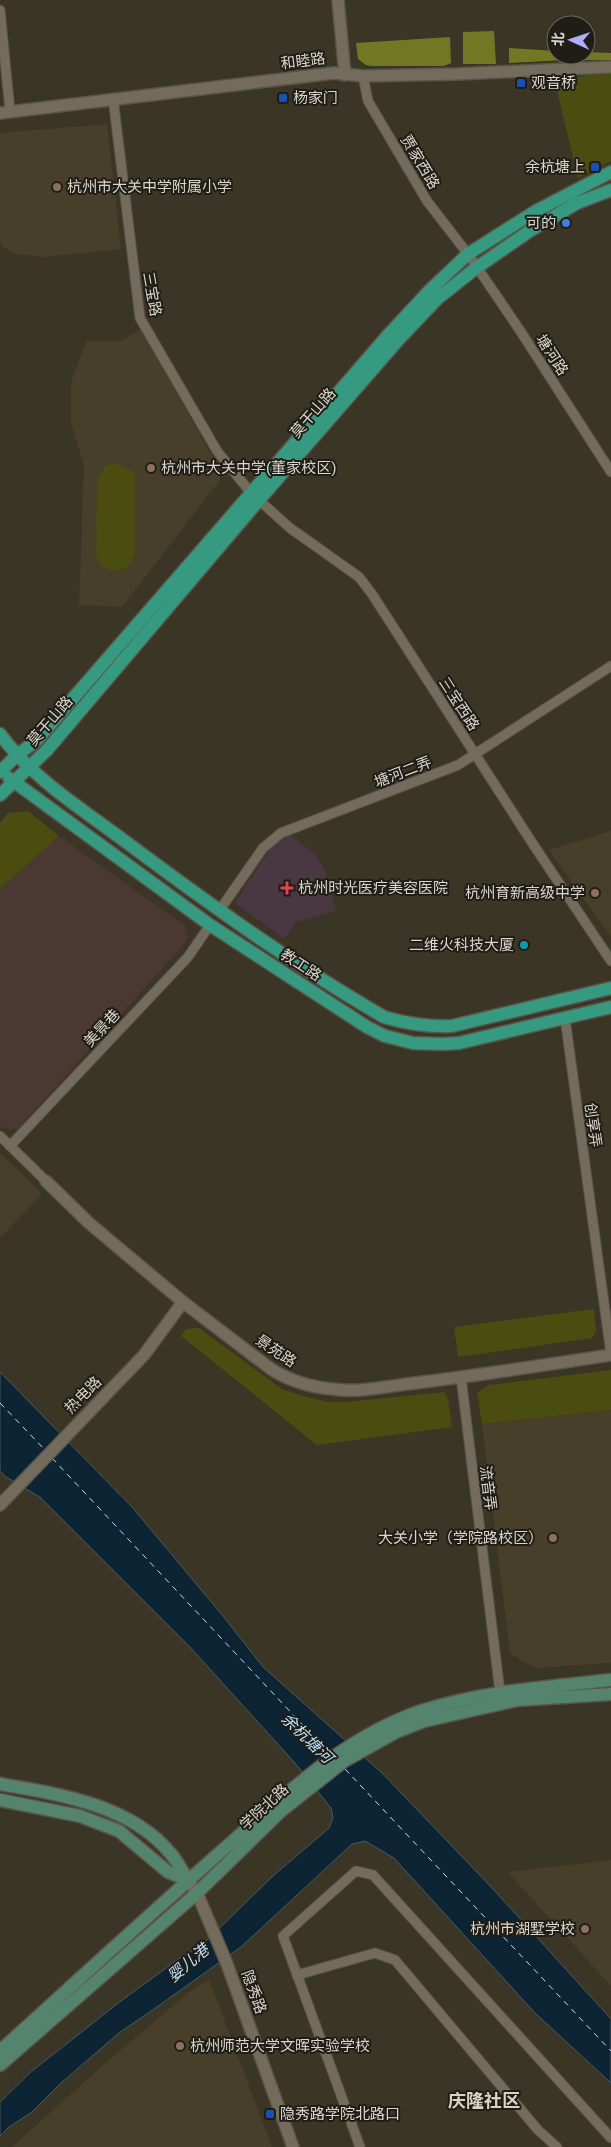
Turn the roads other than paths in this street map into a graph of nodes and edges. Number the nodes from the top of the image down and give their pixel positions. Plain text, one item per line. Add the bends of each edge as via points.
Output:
1 (338, 0) edge
2 (0, 10) edge
3 (611, 67) edge
4 (346, 75) junction
5 (363, 76) junction
6 (114, 98) junction
7 (5, 112) edge
8 (611, 172) edge
9 (611, 190) edge
10 (468, 254) junction
11 (476, 268) junction
12 (611, 472) edge
13 (255, 497) junction
14 (611, 666) edge
15 (0, 734) edge
16 (475, 754) junction
17 (16, 756) junction
18 (28, 768) junction
19 (0, 772) edge
20 (15, 782) junction
21 (0, 795) edge
22 (219, 911) junction
23 (210, 925) junction
24 (611, 961) edge
25 (611, 988) edge
26 (611, 1007) edge
27 (565, 1018) junction
28 (0, 1136) edge
29 (10, 1146) junction
30 (46, 1181) joint
31 (183, 1302) junction
32 (611, 1354) edge
33 (460, 1377) junction
34 (4, 1501) edge
35 (611, 1680) edge
36 (500, 1692) junction
37 (611, 1694) edge
38 (394, 1727) junction
39 (0, 1784) edge
40 (0, 1800) edge
41 (279, 1807) junction
42 (188, 1880) junction
43 (197, 1893) junction
44 (297, 1975) junction
45 (0, 2051) edge
46 (0, 2065) edge
47 (611, 2138) edge
48 (293, 2147) edge
49 (360, 2147) edge
50 (557, 2147) edge

1 - 4 street
2 - 7 street
3 - 5 street, 和睦路
4 - 5 street, 和睦路
4 - 6 street, 和睦路 via 334,73
5 - 10 street, 贾家西路 via 368,101 397,151 427,201
6 - 7 street, 和睦路
6 - 13 street, 三宝路 via 140,318 217,451
8 - 10 main road, 莫干山路 via 536,210
9 - 11 main road, 莫干山路 via 577,203
10 - 11 street, 塘河路
10 - 13 main road, 莫干山路 via 390,333
11 - 12 street, 塘河路
11 - 13 main road, 莫干山路 via 437,299
13 - 16 street, 三宝西路 via 290,528 359,577
13 - 17 main road, 莫干山路 via 37,740
13 - 18 main road, 莫干山路 via 47,750
14 - 16 street, 塘河二弄
15 - 17 main road, 教工路
16 - 22 street, 塘河二弄 via 458,765 281,833 263,848
16 - 24 street, 三宝西路
17 - 18 main road, 教工路
17 - 19 main road, 莫干山路
18 - 20 main road, 莫干山路
18 - 22 main road, 教工路
19 - 20 main road, 教工路
20 - 21 main road, 莫干山路
20 - 23 main road, 教工路
22 - 25 main road, 教工路 via 357,1002 384,1017 407,1024 452,1026
23 - 27 main road, 教工路 via 367,1027 394,1038 414,1043 460,1043
23 - 29 street, 美景巷 via 188,957
26 - 27 main road, 教工路
27 - 32 street, 创享弄
28 - 29 street, 景苑路
29 - 30 street, 景苑路
30 - 31 street, 景苑路 via 89,1223
31 - 33 street, 景苑路 via 271,1369 303,1384 333,1390 361,1389
31 - 34 street, 热电路 via 144,1355
32 - 33 street, 景苑路
33 - 36 street, 流音弄
35 - 36 main road, 学院北路
36 - 38 main road, 学院北路 via 421,1711
37 - 38 main road, 学院北路 via 517,1700
38 - 41 main road, 学院北路 via 334,1756 309,1774
39 - 42 main road, 隐秀路 via 60,1797 126,1818 171,1854
40 - 42 main road via 80,1816 119,1831 168,1872
41 - 42 main road, 学院北路
41 - 43 main road, 学院北路
42 - 43 street, 隐秀路
42 - 45 main road, 学院北路
43 - 46 main road, 学院北路
43 - 48 street, 隐秀路 via 227,1964
44 - 47 street via 283,1936 356,1871 373,1876
44 - 49 street
44 - 50 street via 375,1953 395,1960 538,2130

